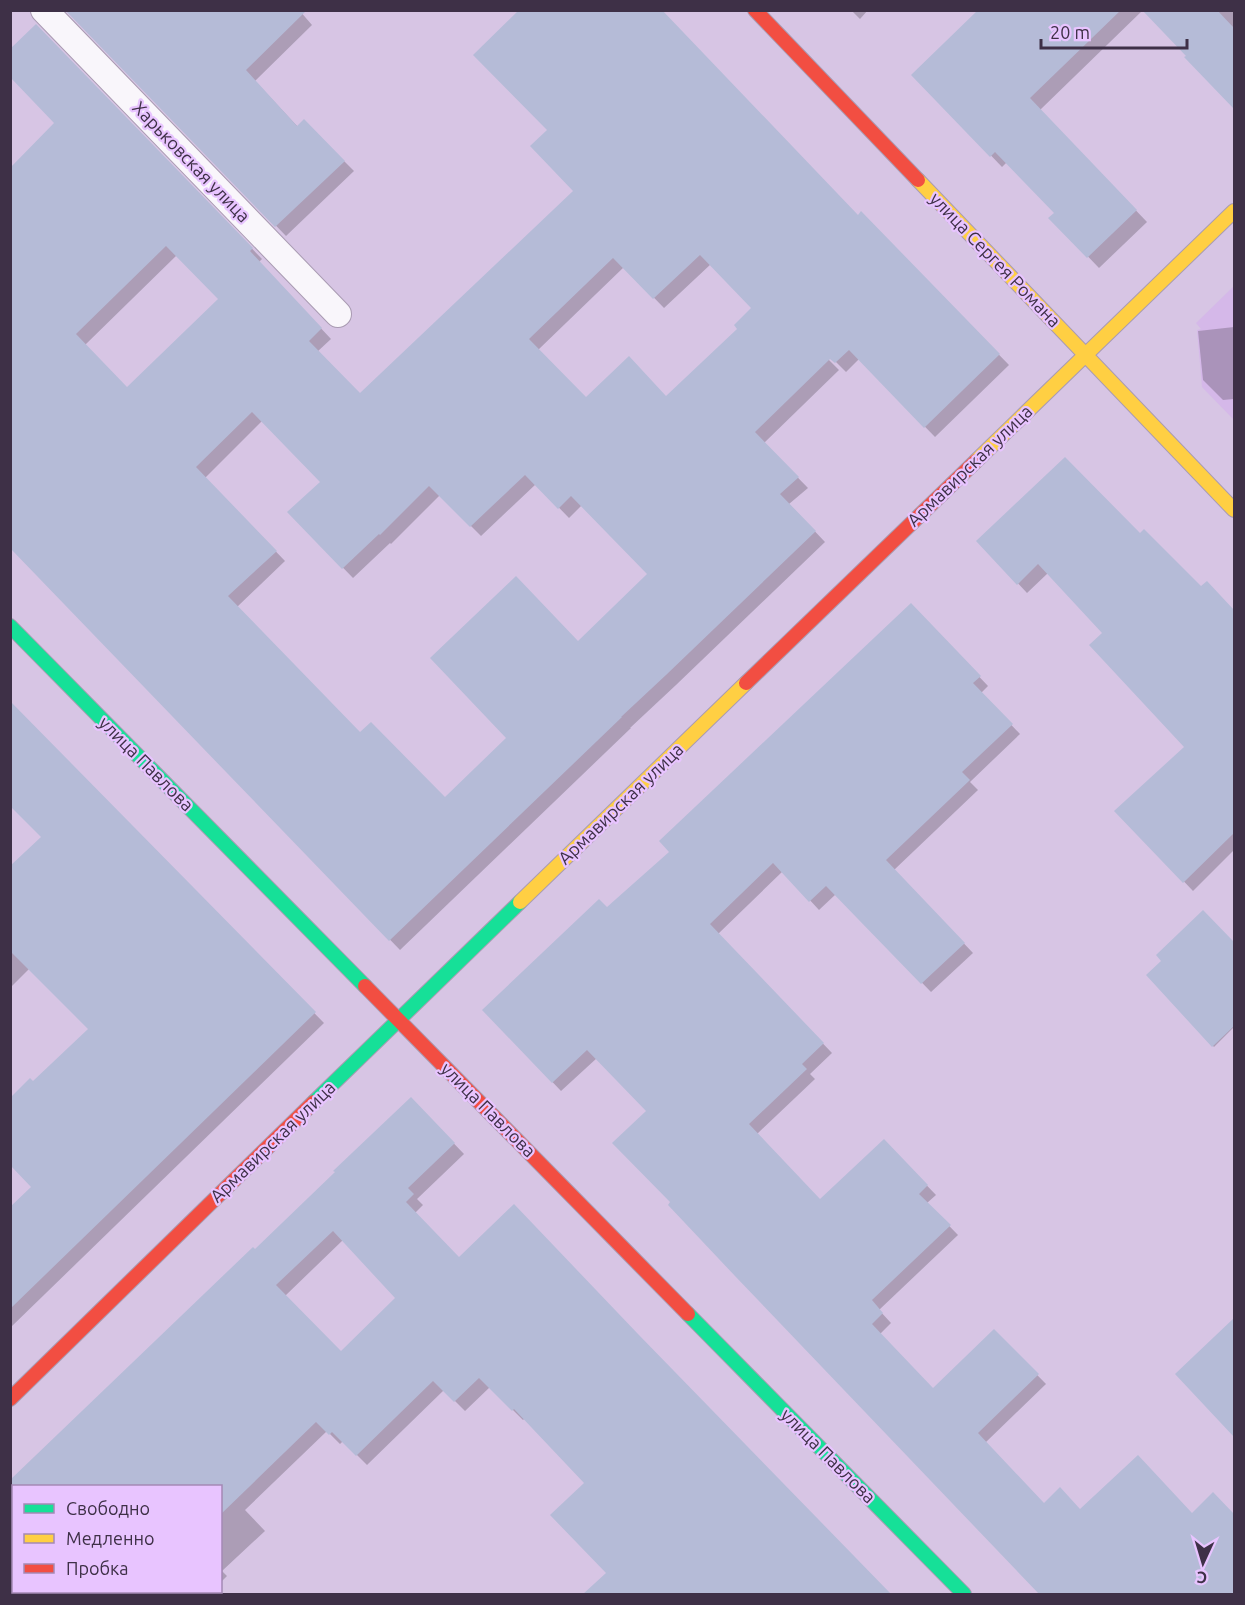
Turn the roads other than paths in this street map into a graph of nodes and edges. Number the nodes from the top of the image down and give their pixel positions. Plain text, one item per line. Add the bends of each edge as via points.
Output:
1 (44, 10) edge
2 (756, 10) edge
3 (1234, 211) edge
4 (338, 314) dead end
5 (1085, 355) junction
6 (1234, 510) edge
7 (10, 626) edge
8 (398, 1020) junction
9 (10, 1399) edge
10 (964, 1594) edge

1 - 4 lane, Харьковская улица
2 - 5 street, улица Сергея Романа
3 - 5 street, Армавирская улица
5 - 6 street, улица Сергея Романа
5 - 8 street, Армавирская улица
7 - 8 street, улица Павлова
8 - 9 street, Армавирская улица
8 - 10 street, улица Павлова

